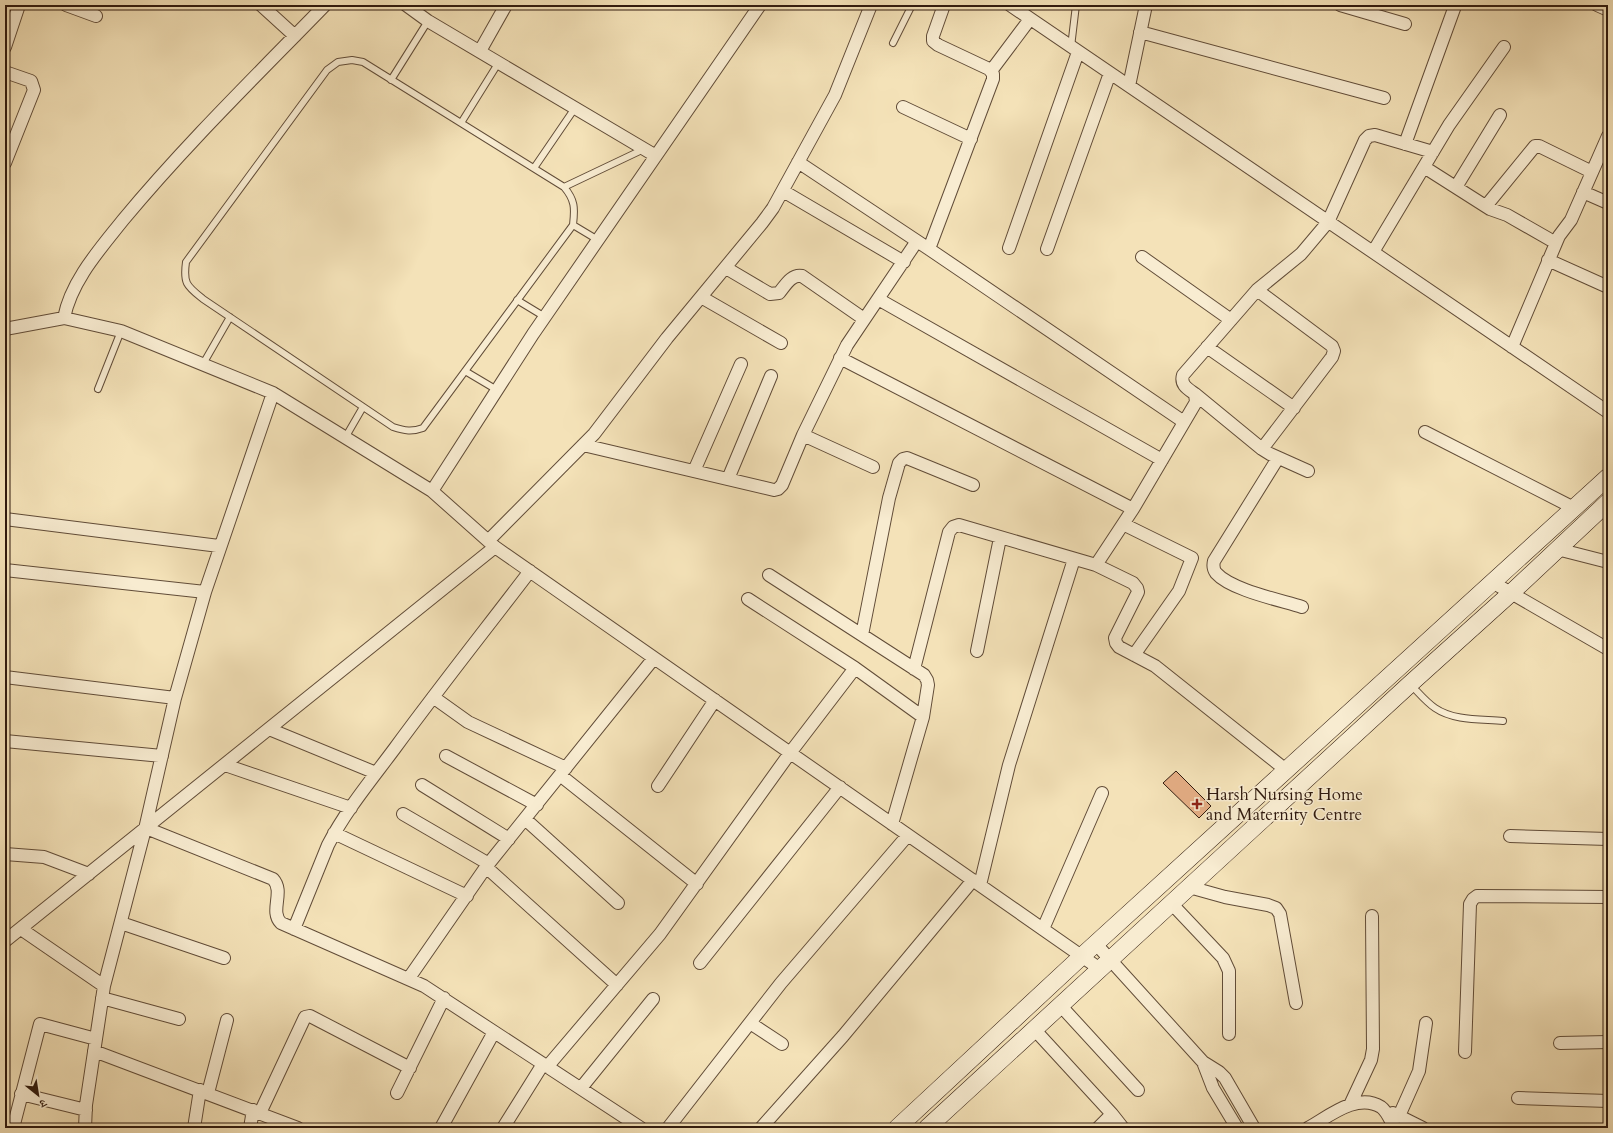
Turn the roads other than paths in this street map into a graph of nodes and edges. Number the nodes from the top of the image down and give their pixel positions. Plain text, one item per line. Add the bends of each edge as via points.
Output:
1 (19, 5) edge
2 (66, 5) edge
3 (261, 5) edge
4 (325, 5) edge
5 (406, 5) edge
6 (506, 5) edge
7 (760, 5) edge
8 (871, 5) edge
9 (912, 5) edge
10 (944, 5) edge
11 (1010, 5) edge
12 (1076, 5) edge
13 (1146, 5) edge
14 (1340, 5) edge
15 (1597, 5) edge
16 (1455, 6) dead end
17 (1608, 10) edge
18 (96, 16) dead end
19 (1030, 19) junction
20 (428, 20) junction
21 (1405, 24) dead end
22 (1140, 32) junction
23 (295, 36) junction
24 (893, 44) dead end
25 (5, 47) edge
26 (1504, 47) dead end
27 (1075, 49) junction
28 (480, 51) junction
29 (498, 62) junction
30 (991, 71) junction
31 (5, 72) edge
32 (1110, 73) junction
33 (391, 80) junction
34 (1129, 86) junction
35 (1384, 98) dead end
36 (903, 107) dead end
37 (575, 108) junction
38 (1500, 115) dead end
39 (462, 123) junction
40 (1608, 136) edge
41 (971, 139) junction
42 (1405, 144) junction
43 (644, 149) junction
44 (1434, 152) junction
45 (656, 156) junction
46 (798, 162) junction
47 (5, 163) edge
48 (1424, 167) junction
49 (534, 168) junction
50 (1592, 172) junction
51 (564, 187) junction
52 (1456, 188) junction
53 (783, 190) junction
54 (1583, 192) junction
55 (1608, 203) edge
56 (1486, 206) junction
57 (1328, 222) junction
58 (573, 225) junction
59 (598, 240) junction
60 (917, 241) junction
61 (1556, 243) junction
62 (1009, 248) dead end
63 (929, 249) junction
64 (1047, 249) dead end
65 (1373, 252) junction
66 (1142, 257) dead end
67 (1548, 260) junction
68 (904, 262) junction
69 (726, 268) junction
70 (1608, 288) edge
71 (1258, 290) junction
72 (701, 297) junction
73 (878, 299) junction
74 (517, 300) junction
75 (230, 317) junction
76 (545, 317) junction
77 (64, 318) junction
78 (864, 319) junction
79 (1231, 320) junction
80 (5, 329) edge
81 (122, 331) junction
82 (781, 343) dead end
83 (1512, 347) junction
84 (1207, 348) junction
85 (840, 358) junction
86 (203, 364) junction
87 (741, 364) dead end
88 (464, 372) junction
89 (771, 376) dead end
90 (98, 389) dead end
91 (497, 390) junction
92 (273, 393) junction
93 (1195, 394) junction
94 (363, 407) junction
95 (1294, 408) junction
96 (1608, 412) edge
97 (1184, 422) junction
98 (1425, 432) dead end
99 (802, 435) junction
100 (345, 438) junction
101 (583, 445) junction
102 (1262, 449) junction
103 (1278, 458) junction
104 (1162, 460) junction
105 (873, 467) dead end
106 (694, 471) junction
107 (1308, 471) dead end
108 (1608, 477) edge
109 (728, 479) junction
110 (973, 485) dead end
111 (432, 491) junction
112 (1608, 502) edge
113 (1574, 508) junction
114 (1132, 510) junction
115 (5, 519) edge
116 (1123, 524) junction
117 (1000, 538) junction
118 (492, 544) junction
119 (219, 546) junction
120 (1557, 549) junction
121 (1074, 559) junction
122 (1608, 562) edge
123 (1096, 566) junction
124 (5, 570) edge
125 (530, 571) junction
126 (769, 575) dead end
127 (1492, 582) junction
128 (205, 592) junction
129 (1511, 593) junction
130 (748, 599) dead end
131 (1302, 607) dead end
132 (862, 635) junction
133 (1608, 649) edge
134 (977, 651) dead end
135 (1134, 655) junction
136 (654, 658) junction
137 (855, 668) junction
138 (914, 669) junction
139 (5, 677) edge
140 (1410, 684) junction
141 (433, 697) junction
142 (175, 698) junction
143 (715, 700) junction
144 (923, 717) junction
145 (1503, 721) dead end
146 (269, 729) junction
147 (5, 741) edge
148 (790, 752) junction
149 (162, 756) junction
150 (446, 756) dead end
151 (225, 765) junction
152 (1286, 770) junction
153 (563, 771) junction
154 (376, 773) junction
155 (422, 785) dead end
156 (658, 786) dead end
157 (840, 787) junction
158 (1265, 790) junction
159 (1102, 793) dead end
160 (537, 804) junction
161 (1279, 804) junction
162 (351, 808) junction
163 (403, 814) dead end
164 (525, 819) junction
165 (892, 824) junction
166 (145, 829) junction
167 (334, 833) junction
168 (908, 835) junction
169 (1510, 836) dead end
170 (509, 839) junction
171 (1608, 839) edge
172 (5, 854) edge
173 (488, 866) junction
174 (89, 874) junction
175 (977, 882) junction
176 (696, 884) junction
177 (1189, 887) junction
178 (466, 896) junction
179 (1608, 896) edge
180 (618, 903) dead end
181 (1171, 903) junction
182 (1372, 916) dead end
183 (121, 923) junction
184 (1043, 928) junction
185 (21, 929) junction
186 (294, 929) junction
187 (5, 942) edge
188 (1096, 944) junction
189 (1082, 956) junction
190 (224, 958) dead end
191 (700, 963) dead end
192 (1106, 964) junction
193 (408, 978) junction
194 (617, 985) junction
195 (103, 992) junction
196 (444, 998) junction
197 (653, 999) dead end
198 (1296, 1003) dead end
199 (1060, 1005) junction
200 (178, 1019) dead end
201 (227, 1020) dead end
202 (750, 1023) junction
203 (1426, 1023) dead end
204 (1034, 1029) junction
205 (494, 1032) junction
206 (1229, 1034) dead end
207 (1608, 1042) edge
208 (1560, 1043) dead end
209 (782, 1044) dead end
210 (95, 1045) junction
211 (1465, 1052) dead end
212 (1203, 1062) junction
213 (545, 1065) junction
214 (410, 1068) junction
215 (581, 1088) junction
216 (1138, 1090) dead end
217 (204, 1092) junction
218 (397, 1093) dead end
219 (21, 1094) junction
220 (1518, 1098) dead end
221 (1608, 1101) edge
222 (1350, 1105) junction
223 (1381, 1108) junction
224 (86, 1110) junction
225 (256, 1112) junction
226 (1112, 1114) junction
227 (1399, 1116) junction
228 (933, 1126) edge
229 (12, 1128) edge
230 (85, 1128) edge
231 (194, 1128) edge
232 (250, 1128) edge
233 (298, 1128) edge
234 (441, 1128) edge
235 (502, 1128) edge
236 (641, 1128) edge
237 (668, 1128) edge
238 (761, 1128) edge
239 (897, 1128) edge
240 (1098, 1128) edge
241 (1123, 1128) edge
242 (1237, 1128) edge
243 (1254, 1128) edge
244 (1308, 1128) edge
245 (1395, 1128) edge
246 (1423, 1128) edge

1 - 25 street
2 - 18 street
3 - 23 street
4 - 23 street
5 - 20 street
6 - 28 street
7 - 45 street
8 - 46 street via 835,95
9 - 24 lane
10 - 30 street via 933,41
11 - 19 street
12 - 27 lane
13 - 22 street
14 - 21 street
15 - 17 street
16 - 42 street
19 - 27 street
19 - 30 street
20 - 28 street
20 - 33 lane
22 - 34 street
22 - 35 street
23 - 77 street via 199,134 110,236 80,277 67,304
26 - 44 street via 1449,125
27 - 32 street
27 - 62 street
28 - 29 street
29 - 37 street
29 - 39 lane
30 - 41 street via 993,79
31 - 47 street via 31,81 34,90
32 - 34 street
32 - 64 street
33 - 39 lane
33 - 75 lane via 363,62 352,60 338,62 327,70 186,262 184,276 189,287
34 - 57 street
36 - 41 street
37 - 43 street
37 - 49 lane
38 - 52 street
39 - 49 lane
40 - 50 street
41 - 63 street
42 - 44 street
42 - 57 street via 1374,136 1369,136 1365,140
43 - 45 street
43 - 51 lane
44 - 48 street
45 - 59 street
46 - 53 street
46 - 60 street
48 - 52 street
48 - 65 street
49 - 51 lane
50 - 54 street
50 - 56 street via 1535,146
51 - 58 lane via 571,196 575,209
52 - 56 street
53 - 68 street
53 - 69 street via 762,223
54 - 55 street
54 - 61 street via 1571,220
56 - 61 street
57 - 65 street
57 - 71 street via 1301,254
58 - 59 lane
58 - 74 lane
59 - 76 street
60 - 63 street
60 - 68 street
61 - 67 street
63 - 97 street
65 - 83 street
66 - 79 street
67 - 70 street
67 - 83 street
68 - 73 street
69 - 72 street
69 - 78 street via 770,294 779,293 792,277 802,276
71 - 79 street
71 - 95 street via 1332,346 1334,351
72 - 82 street
72 - 101 street
73 - 78 street
73 - 104 street
74 - 76 lane
74 - 88 lane
75 - 86 lane
75 - 94 lane
76 - 91 street
77 - 80 street
77 - 81 street
78 - 85 street
79 - 84 street
81 - 86 street
81 - 90 lane
83 - 96 street
84 - 93 street via 1183,375 1183,384
84 - 95 street
85 - 99 street
85 - 114 street
86 - 92 street
87 - 106 street
88 - 91 lane
88 - 94 lane via 423,428 413,432 393,427
89 - 109 street
91 - 111 street
92 - 100 street
92 - 119 street
93 - 97 street via 1196,402
93 - 102 street
94 - 100 lane
95 - 102 street
97 - 104 street
98 - 113 street
99 - 105 street
99 - 109 street via 782,485 778,489
100 - 111 street
101 - 106 street
101 - 118 street
102 - 103 street
103 - 107 street
103 - 131 street via 1213,566 1215,572 1234,586
104 - 114 street
106 - 109 street
108 - 113 street
110 - 132 street via 907,458 899,463 889,498
111 - 118 street
112 - 120 street
113 - 127 street
114 - 116 street
115 - 119 street
116 - 123 street
116 - 135 street via 1192,558 1179,591
117 - 121 street
117 - 134 street
117 - 138 street via 958,525 949,532
118 - 125 street
118 - 146 street
119 - 128 street
120 - 122 street
120 - 129 street
121 - 123 street
121 - 175 street via 1009,765
123 - 135 street via 1133,582 1137,588 1138,592 1115,638 1119,647
124 - 128 street
125 - 136 street
125 - 141 street
126 - 132 street
127 - 129 street
127 - 152 street
128 - 142 street
129 - 133 street
129 - 140 street
130 - 137 street
132 - 138 street
135 - 152 street via 1166,674
136 - 143 street
136 - 153 street
137 - 144 street
137 - 148 street
138 - 144 street via 924,676 928,685
139 - 142 street
140 - 145 lane via 1434,708 1444,714
140 - 161 street
141 - 153 street via 468,722
141 - 154 street
142 - 149 street
143 - 148 street
143 - 156 street
144 - 165 street
146 - 151 street
146 - 154 street
147 - 149 street
148 - 157 street
148 - 176 street
149 - 166 street
150 - 160 street
151 - 162 street
151 - 166 street
152 - 158 street
153 - 160 street
153 - 176 street
154 - 162 street
155 - 170 street
157 - 165 street
157 - 191 street
158 - 161 street
158 - 188 street
159 - 184 street
160 - 164 street
161 - 177 street
162 - 167 street
163 - 173 street
164 - 170 street
164 - 180 street
165 - 168 street
166 - 174 street
166 - 183 street
166 - 186 street via 273,879 278,889 277,920
167 - 178 street
167 - 186 street
168 - 175 street
168 - 202 street via 781,983
169 - 171 street
170 - 173 street
172 - 174 street via 44,857
173 - 178 street
173 - 194 street
174 - 185 street
175 - 184 street
175 - 238 street
176 - 194 street via 660,934
177 - 181 street
177 - 198 street via 1276,908 1280,914
178 - 193 street
179 - 211 street via 1473,898 1470,904
181 - 192 street
181 - 206 street via 1226,963 1229,971
182 - 222 street via 1373,1050 1371,1060
183 - 190 street
183 - 195 street
184 - 189 street
185 - 187 street
185 - 195 street
186 - 193 street
188 - 189 street
188 - 192 street
189 - 192 street
189 - 239 street
192 - 199 street
192 - 212 street
193 - 196 street
194 - 213 street
195 - 200 street
195 - 210 street
196 - 205 street
196 - 214 street
197 - 215 street
199 - 204 street
199 - 216 street
201 - 217 street
202 - 209 street
202 - 237 street
203 - 227 street via 1419,1071
204 - 226 street
204 - 228 street
205 - 213 street
205 - 234 street
207 - 208 street
210 - 217 street
210 - 219 street via 40,1024
210 - 224 street
212 - 242 street via 1213,1088
212 - 243 street via 1225,1078
213 - 215 street
213 - 235 street
214 - 218 street
214 - 225 street via 310,1016 305,1017
215 - 236 street
217 - 225 street
217 - 231 street
219 - 224 street
219 - 229 street
220 - 221 street
222 - 223 street via 1369,1104
222 - 244 street
223 - 227 street
223 - 245 street
224 - 230 street
225 - 232 street
225 - 233 street
226 - 240 street
226 - 241 street
227 - 246 street

